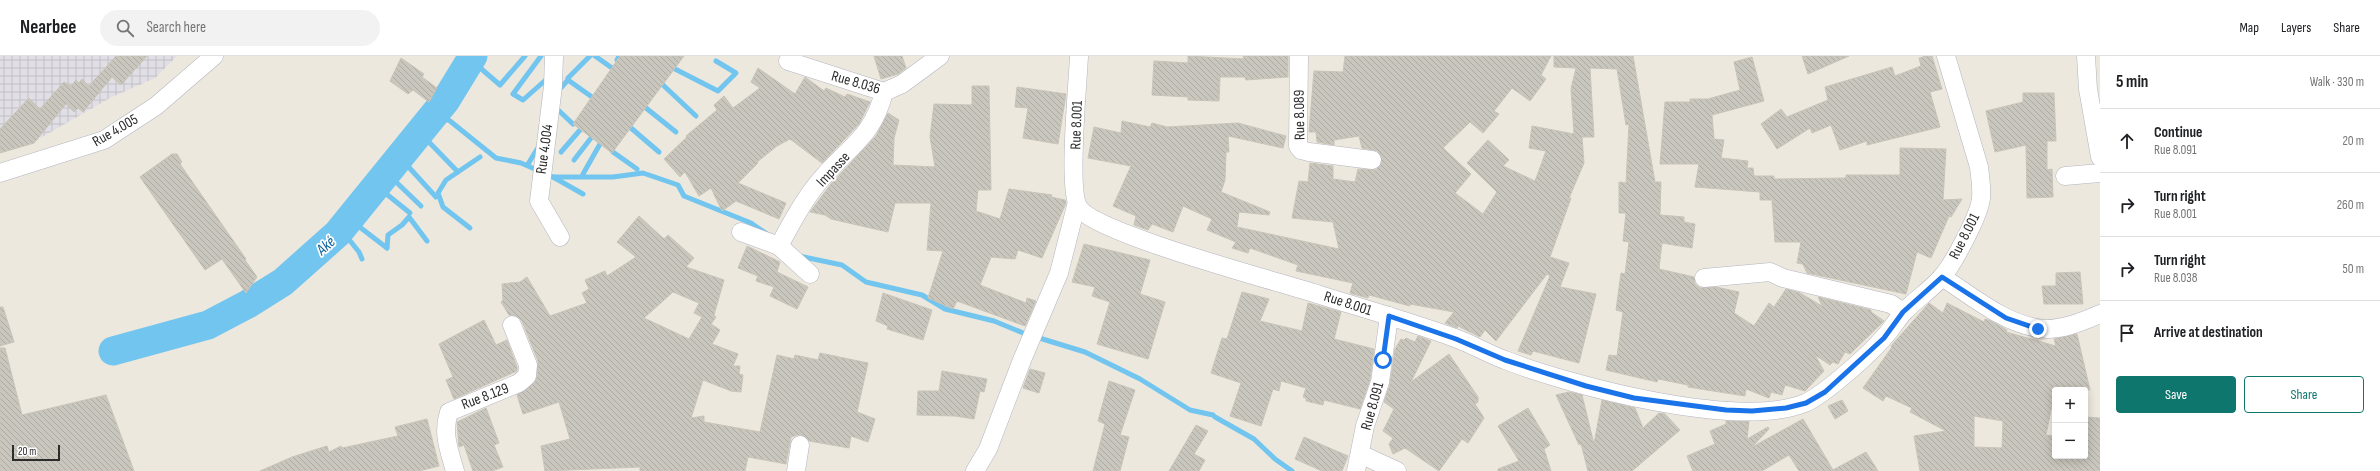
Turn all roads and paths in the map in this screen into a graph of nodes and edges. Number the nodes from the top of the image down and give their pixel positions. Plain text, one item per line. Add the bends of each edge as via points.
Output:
1 (214, 56) edge
2 (554, 56) edge
3 (940, 56) edge
4 (1079, 56) edge
5 (1299, 56) edge
6 (1946, 56) edge
7 (2086, 56) edge
8 (788, 61) dead end
9 (884, 92) junction
10 (2100, 157) edge
11 (1372, 160) dead end
12 (2100, 172) edge
13 (0, 173) edge
14 (2065, 176) dead end
15 (1076, 206) junction
16 (741, 232) dead end
17 (560, 237) dead end
18 (779, 246) junction
19 (810, 274) dead end
20 (1942, 277) junction
21 (1704, 278) dead end
22 (1903, 312) junction
23 (2100, 314) edge
24 (1389, 316) junction
25 (512, 325) dead end
26 (800, 444) dead end
27 (1360, 454) junction
28 (455, 471) edge
29 (796, 471) edge
30 (975, 471) edge
31 (1356, 471) edge
32 (1396, 471) edge

1 - 13 street, Rue 4.005 via 156,106 104,140
2 - 17 street, Rue 4.004 via 553,86 539,201
3 - 9 street, Rue 8.036 via 902,84
4 - 15 street, Rue 8.001 via 1074,172
5 - 11 street, Rue 8.089 via 1298,146 1301,150 1309,152
6 - 20 street, Rue 8.001 via 1979,167 1982,201 1964,242
7 - 10 street via 2088,89
8 - 9 street, Rue 8.036
9 - 18 street, Impasse via 874,121 861,140 816,186
12 - 14 street
15 - 24 street, Rue 8.001 via 1100,224 1164,247
15 - 30 street via 1059,273 988,449
16 - 18 street
18 - 19 street
20 - 22 street, Rue 8.001
20 - 23 street via 2006,318 2038,329 2064,327
21 - 22 street via 1770,272 1783,278 1891,304
22 - 24 street, Rue 8.001 via 1884,338 1825,392 1806,403 1786,408 1752,411 1634,398 1586,386 1505,360 1456,339
24 - 27 street, Rue 8.091 via 1380,382 1365,426
25 - 28 street, Rue 8.129 via 528,365 526,376 519,383 449,412 444,425
26 - 29 street
27 - 31 street, Rue 8.091
27 - 32 street

